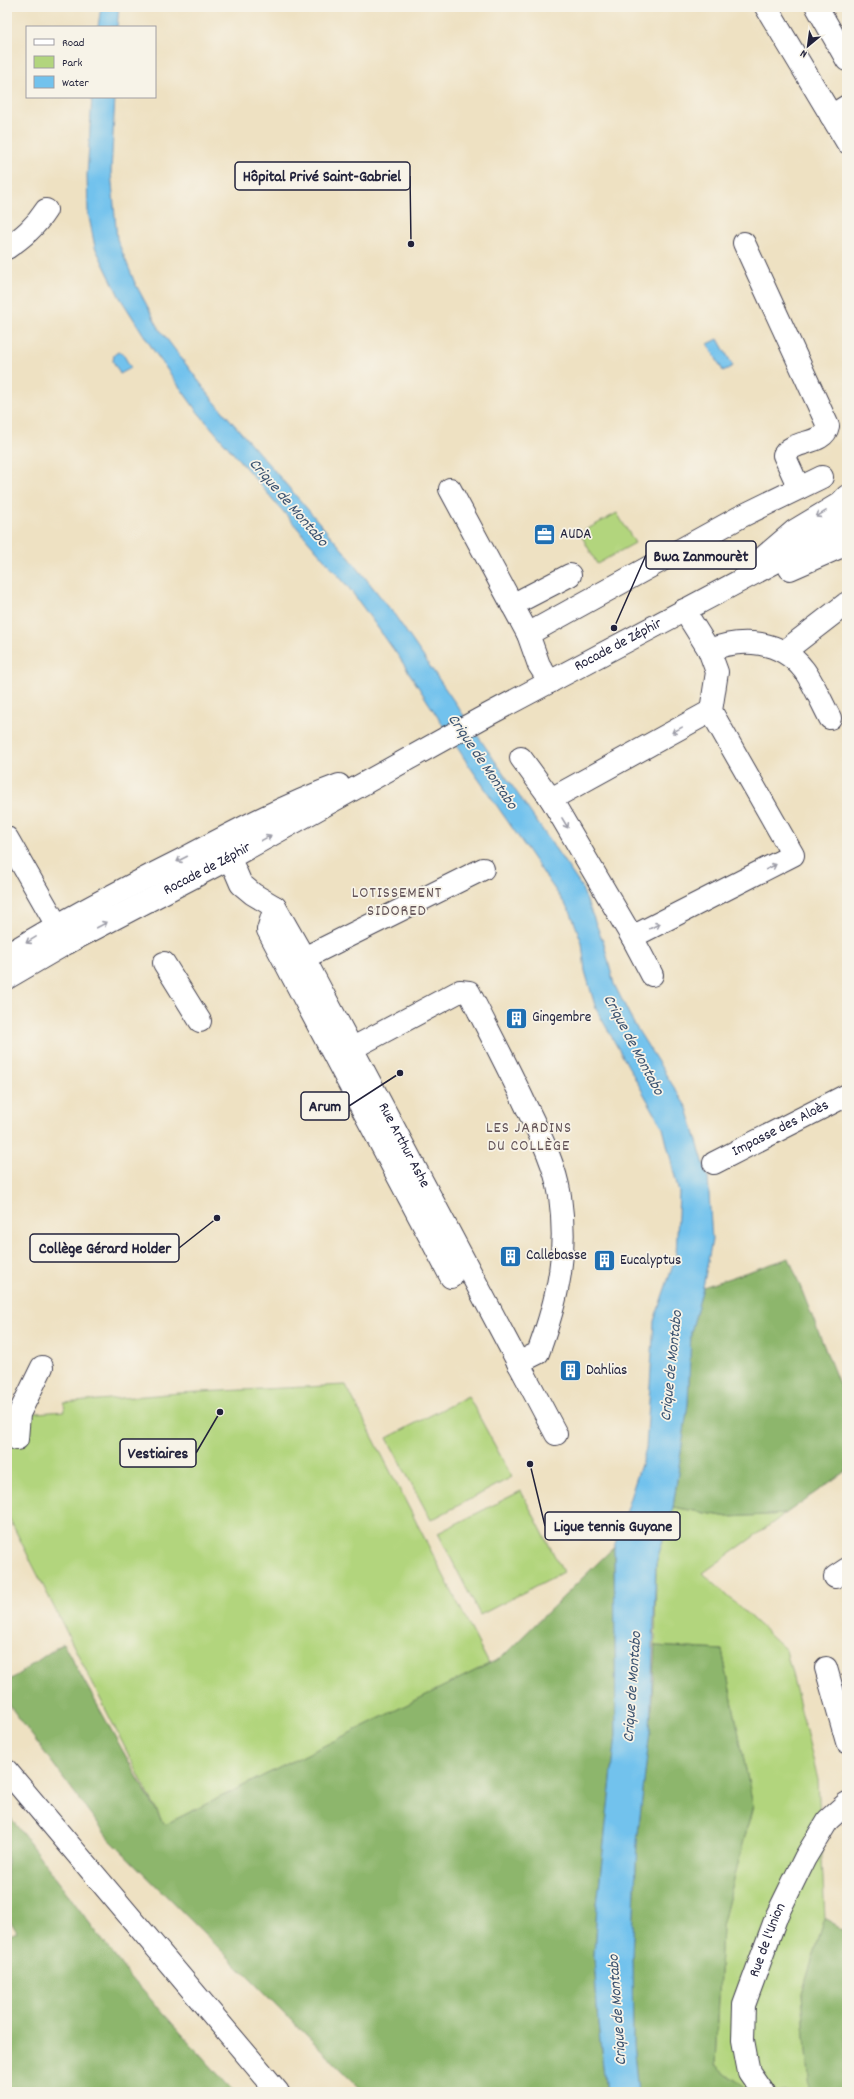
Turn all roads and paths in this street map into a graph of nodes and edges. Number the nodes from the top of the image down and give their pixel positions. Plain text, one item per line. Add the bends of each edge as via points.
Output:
1 (766, 7) edge
2 (817, 7) edge
3 (847, 60) edge
4 (839, 111) edge
5 (847, 142) edge
6 (46, 210) dead end
7 (744, 243) dead end
8 (7, 248) edge
9 (822, 477) dead end
10 (799, 488) junction
11 (450, 489) dead end
12 (847, 496) edge
13 (847, 519) edge
14 (841, 534) edge
15 (570, 574) dead end
16 (726, 588) junction
17 (847, 603) edge
18 (512, 605) junction
19 (684, 610) junction
20 (528, 634) junction
21 (709, 650) junction
22 (785, 651) junction
23 (550, 682) junction
24 (711, 711) junction
25 (830, 718) dead end
26 (521, 758) dead end
27 (551, 799) junction
28 (7, 838) edge
29 (227, 857) junction
30 (482, 869) dead end
31 (275, 907) junction
32 (56, 925) junction
33 (632, 937) junction
34 (67, 943) junction
35 (7, 955) edge
36 (304, 958) junction
37 (164, 963) dead end
38 (652, 975) dead end
39 (7, 978) edge
40 (200, 1021) dead end
41 (351, 1049) junction
42 (847, 1095) edge
43 (714, 1163) dead end
44 (451, 1277) dead end
45 (518, 1363) junction
46 (42, 1367) dead end
47 (556, 1434) dead end
48 (17, 1439) dead end
49 (826, 1668) dead end
50 (847, 1742) edge
51 (7, 1771) edge
52 (847, 1803) edge
53 (278, 2092) edge
54 (763, 2092) edge

1 - 4 street
2 - 3 street
4 - 5 street
6 - 8 street via 24,237
7 - 10 street via 828,426 827,433 786,451 784,455
9 - 10 street
10 - 20 street via 740,517
11 - 18 street
12 -> 16 street via 839,504 794,531
13 - 14 street, Rocade de Zéphir
14 - 16 street, Rocade de Zéphir
15 - 18 street
16 - 19 street, Rocade de Zéphir
17 - 22 street
18 - 20 street
19 - 21 street
19 - 23 street, Rocade de Zéphir
20 - 23 street via 539,665
21 - 22 street via 755,642
21 - 24 street via 717,672
22 - 25 street via 804,670
23 - 29 street, Rocade de Zéphir via 408,760 308,797
24 -> 27 street
33 -> 24 street via 793,855
26 - 27 street
27 -> 33 street
28 - 32 street
29 - 31 street, Rue Arthur Ashe via 241,884
29 -> 32 street, Rocade de Zéphir
34 -> 29 street, Rocade de Zéphir
30 - 36 street
31 - 36 street, Rue Arthur Ashe
31 - 44 street via 268,930
32 - 34 street
32 -> 35 street, Rocade de Zéphir
33 - 38 street
34 - 39 street, Rocade de Zéphir
36 - 41 street, Rue Arthur Ashe
37 - 40 street
41 - 45 street, Rue Arthur Ashe
41 - 45 street via 460,991 469,992 549,1153 560,1195 562,1268 552,1316 538,1353
42 - 43 street, Impasse des Aloès
45 - 47 street, Rue Arthur Ashe
46 - 48 street via 19,1414
49 - 50 street
51 - 53 street
52 - 54 street, Rue de l'Union via 828,1820 805,1858 777,1915 744,2006 743,2040 747,2062 750,2072

